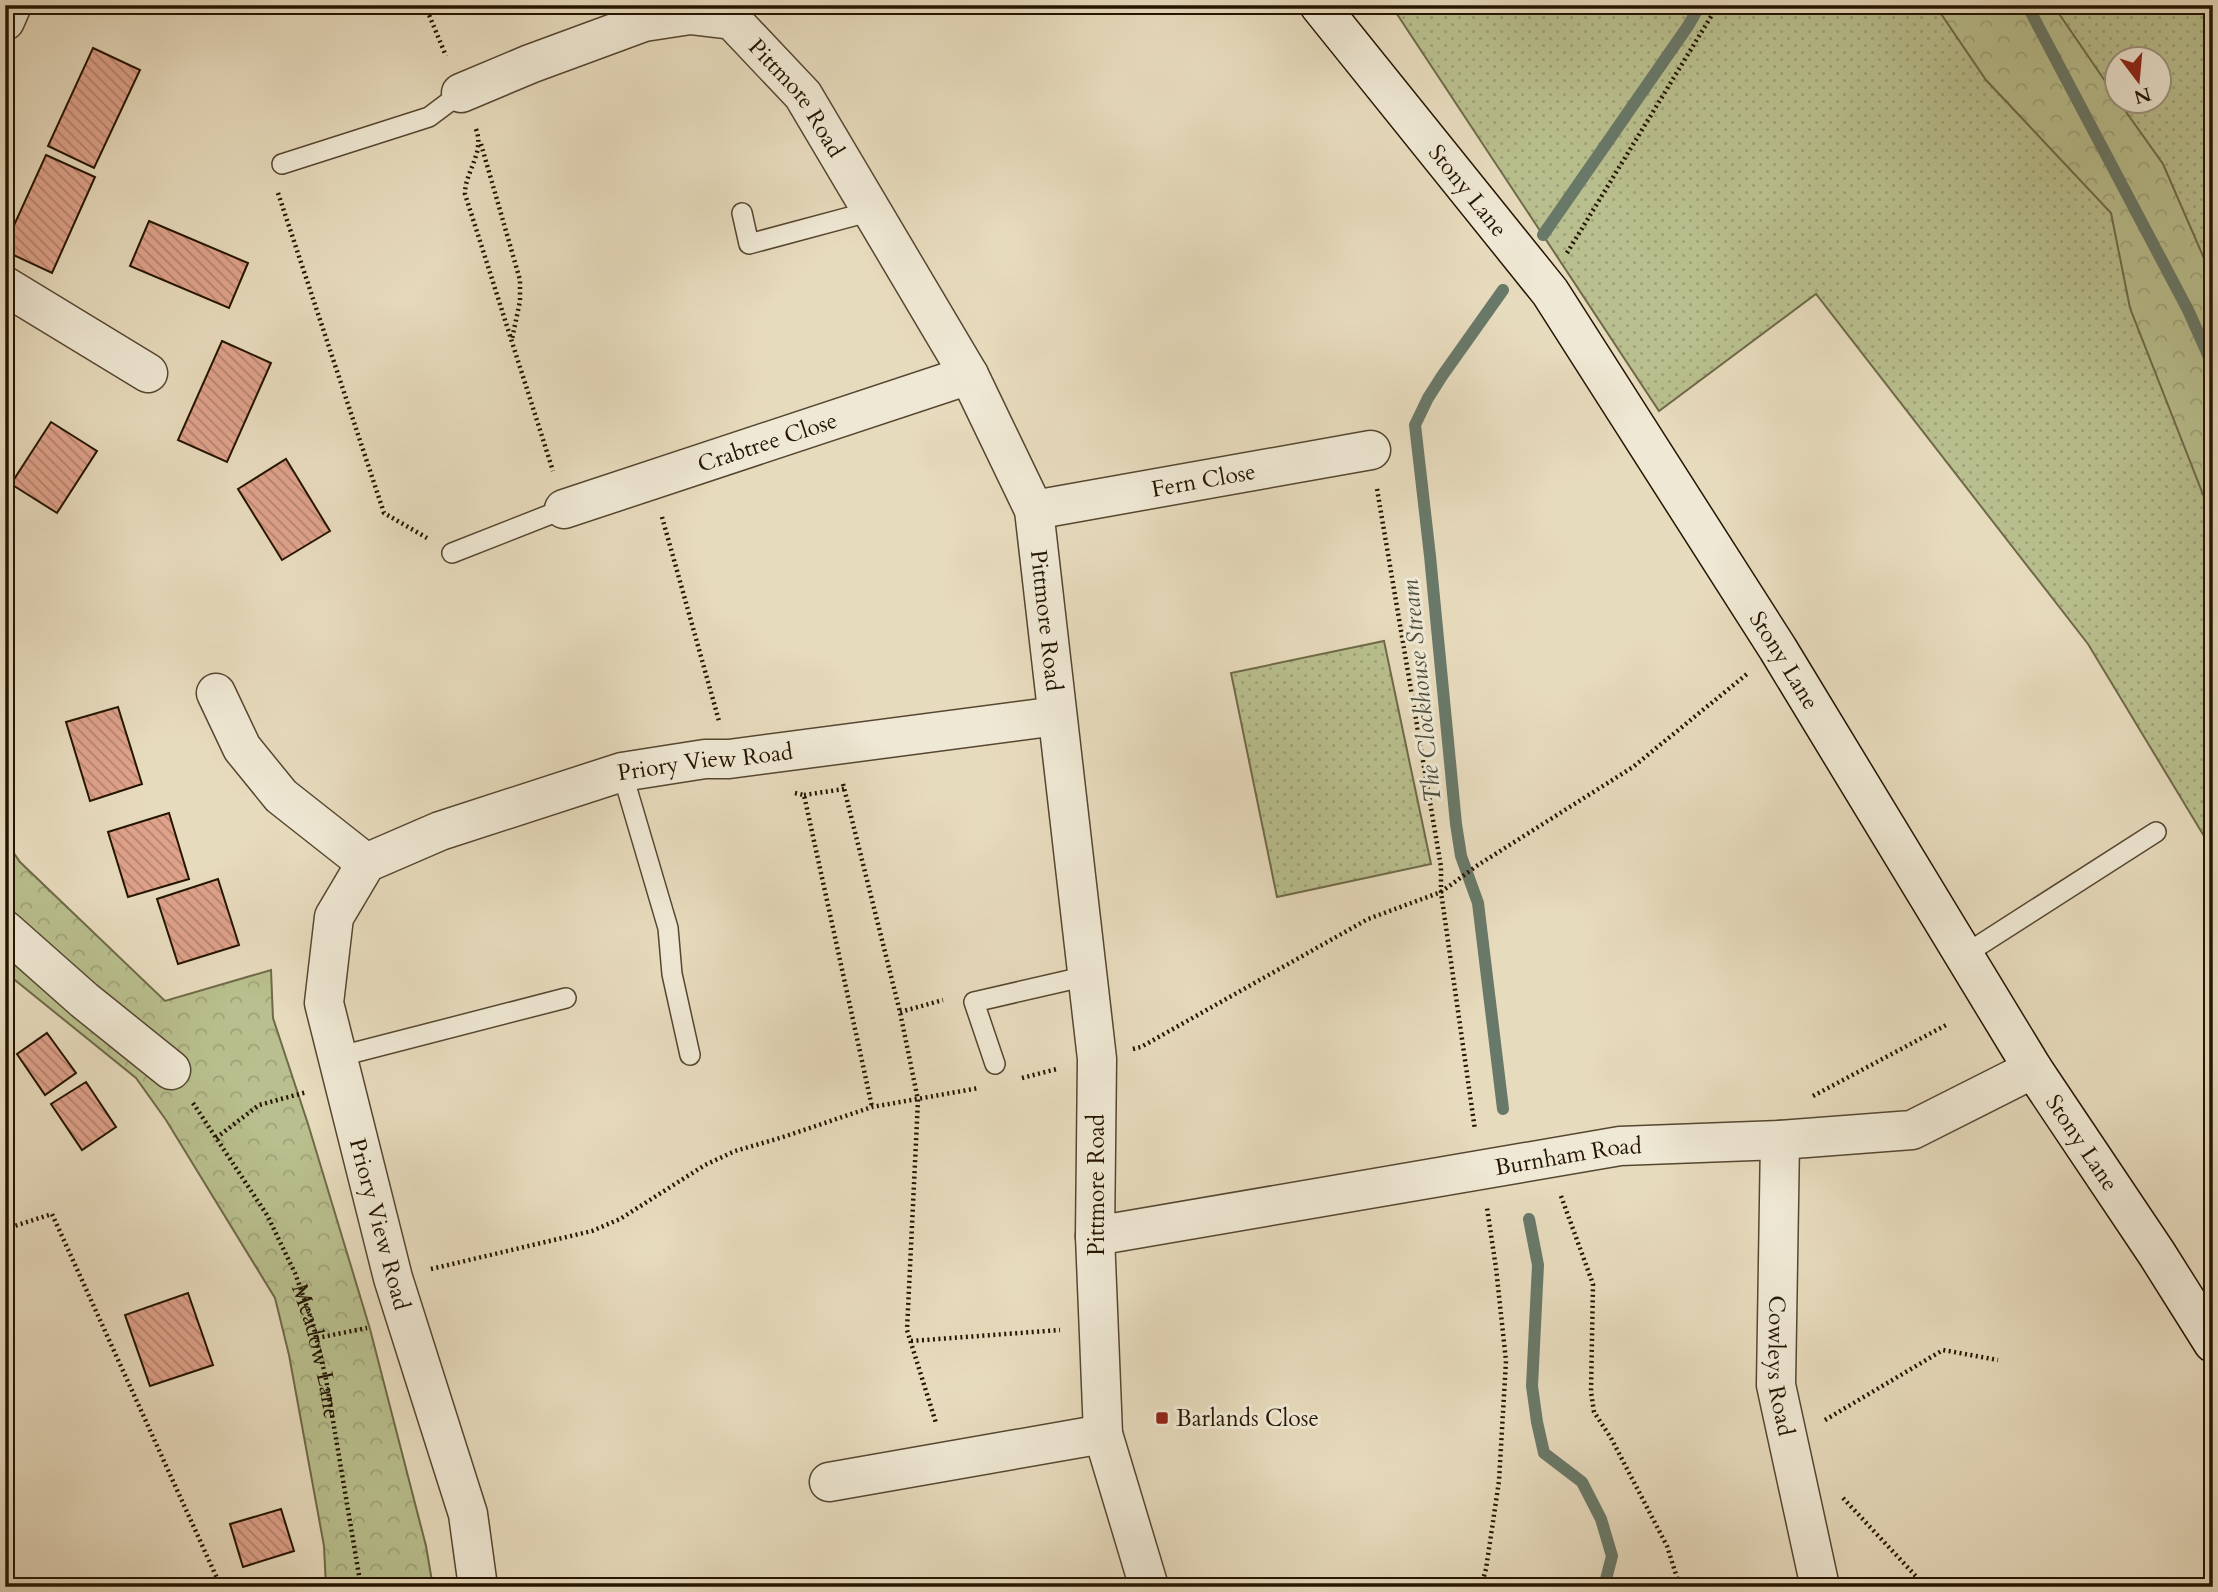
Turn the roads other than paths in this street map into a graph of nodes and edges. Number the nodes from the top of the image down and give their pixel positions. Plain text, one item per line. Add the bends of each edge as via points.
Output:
1 (12, 5) edge
2 (1318, 5) edge
3 (5, 21) edge
4 (461, 93) joint
5 (282, 164) road end
6 (872, 211) junction
7 (742, 213) dead end
8 (5, 286) edge
9 (148, 373) dead end
10 (969, 375) junction
11 (1371, 450) road end
12 (564, 509) joint
13 (1034, 510) junction
14 (452, 553) road end
15 (216, 693) dead end
16 (1057, 716) junction
17 (622, 772) junction
18 (2156, 832) dead end
19 (366, 863) junction
20 (5, 930) edge
21 (1964, 955) junction
22 (1087, 976) junction
23 (566, 998) dead end
24 (690, 1055) dead end
25 (995, 1064) dead end
26 (340, 1069) junction
27 (2033, 1069) junction
28 (171, 1070) dead end
29 (1788, 1139) junction
30 (1095, 1236) junction
31 (2213, 1343) edge
32 (1103, 1434) junction
33 (829, 1482) dead end
34 (478, 1587) edge
35 (1149, 1587) edge
36 (1820, 1587) edge

1 - 3 street
2 - 21 street, Stony Lane via 1550,292 1778,649
4 - 5 lane via 429,117
4 - 6 street, Pittmore Road via 644,22 690,15 732,20 803,95
6 - 7 lane via 749,244
6 - 10 street, Pittmore Road
8 - 9 street
10 - 12 street, Crabtree Close
10 - 13 street, Pittmore Road
11 - 13 street, Fern Close
12 - 14 lane
13 - 16 street, Pittmore Road
15 - 19 street via 242,748 281,796
16 - 17 street, Priory View Road
16 - 22 street, Pittmore Road
17 - 19 street, Priory View Road via 440,831
17 - 24 lane via 668,929 672,974
18 - 21 lane
19 - 26 street, Priory View Road via 334,917 324,1003
20 - 28 street
21 - 27 street, Stony Lane
22 - 25 lane via 974,1002
22 - 30 street, Pittmore Road via 1097,1059
23 - 26 lane
26 - 34 street, Priory View Road via 393,1278 468,1514
27 - 29 street, Burnham Road via 1912,1130
27 - 31 street, Stony Lane
29 - 30 street, Burnham Road via 1620,1146
29 - 36 street, Cowleys Road via 1776,1385
30 - 32 street, Pittmore Road
32 - 33 street
32 - 35 street, Pittmore Road

